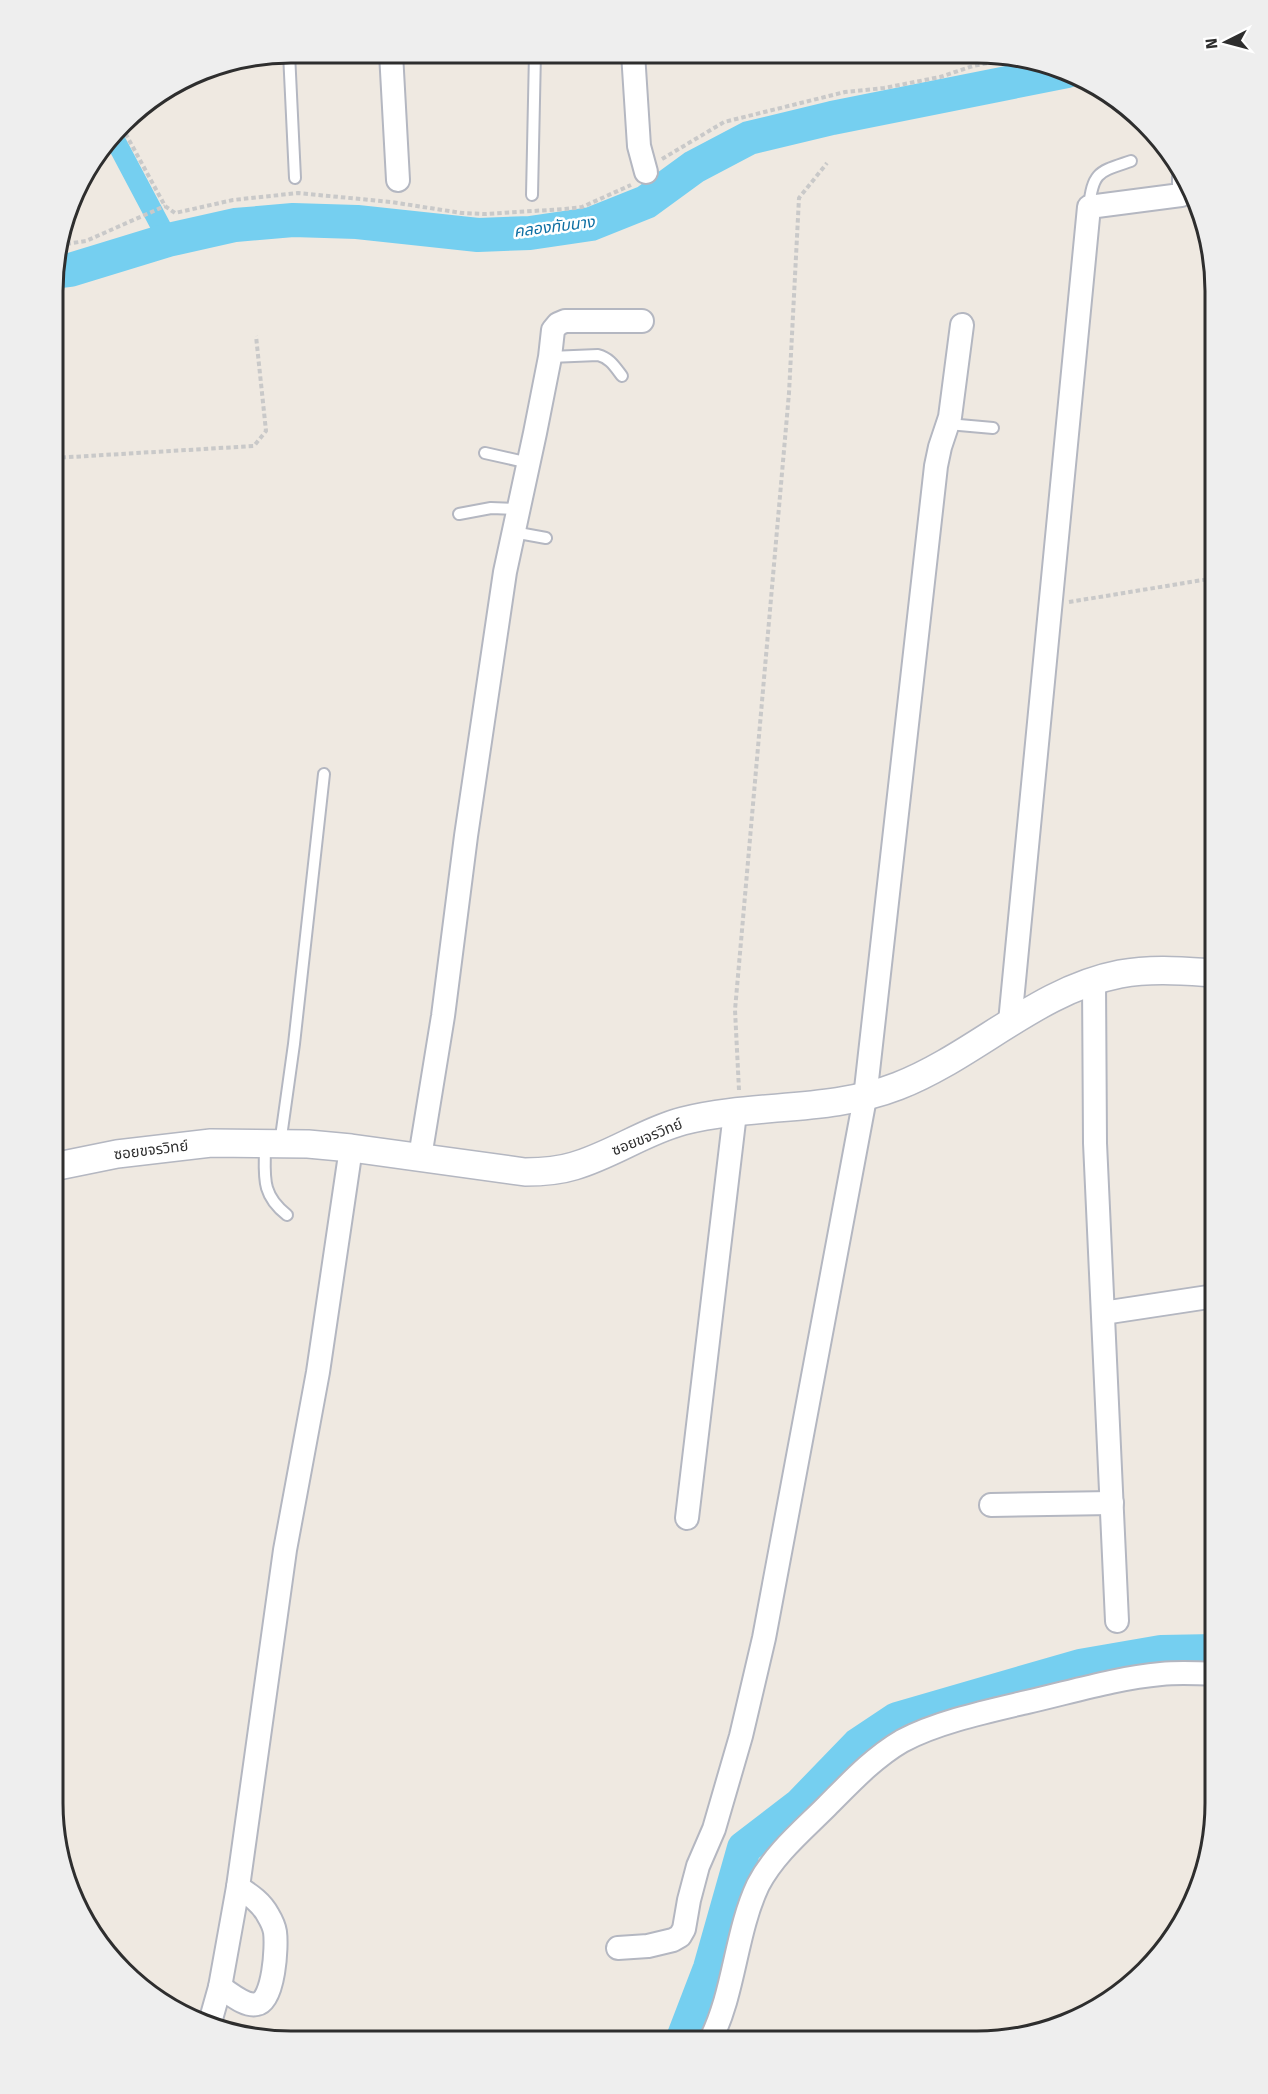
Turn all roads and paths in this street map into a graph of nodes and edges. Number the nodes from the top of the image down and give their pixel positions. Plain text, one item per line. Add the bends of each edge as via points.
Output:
1 (289, 63) edge
2 (392, 63) edge
3 (535, 63) edge
4 (634, 63) edge
5 (988, 63) edge
6 (126, 134) edge
7 (1131, 160) dead end
8 (827, 163) dead end
9 (646, 172) junction
10 (295, 178) dead end
11 (398, 180) dead end
12 (1182, 193) edge
13 (532, 195) dead end
14 (165, 206) junction
15 (1089, 207) junction
16 (68, 244) edge
17 (642, 321) dead end
18 (962, 325) dead end
19 (256, 336) dead end
20 (550, 357) junction
21 (622, 376) dead end
22 (948, 424) junction
23 (993, 428) dead end
24 (485, 453) dead end
25 (63, 457) edge
26 (528, 463) junction
27 (519, 509) junction
28 (459, 514) dead end
29 (513, 532) junction
30 (546, 538) dead end
31 (1205, 580) edge
32 (1051, 605) junction
33 (324, 774) dead end
34 (1205, 974) edge
35 (1094, 981) junction
36 (1010, 1022) junction
37 (865, 1098) junction
38 (737, 1112) junction
39 (273, 1144) junction
40 (351, 1148) junction
41 (420, 1157) junction
42 (63, 1165) edge
43 (287, 1215) dead end
44 (1205, 1298) edge
45 (1103, 1313) junction
46 (1112, 1503) junction
47 (992, 1505) dead end
48 (687, 1518) dead end
49 (1117, 1622) dead end
50 (1205, 1674) edge
51 (238, 1887) junction
52 (618, 1948) dead end
53 (220, 1987) junction
54 (211, 2016) edge
55 (714, 2031) edge

1 - 10 lane
2 - 11 street
3 - 13 lane
4 - 9 street via 639,146
5 - 9 path via 940,77 845,92 724,122
6 - 14 path
7 - 15 lane via 1100,173 1094,180
8 - 38 path via 799,198 789,393 735,1010
9 - 14 path via 632,185 582,207 565,209 462,213 298,193 233,200 176,213
12 - 15 street
14 - 16 path via 86,241
15 - 32 street
17 - 20 street via 565,321 553,330
18 - 22 street
19 - 25 path via 266,431 254,446
20 - 21 lane via 598,354 614,364
20 - 26 street
22 - 23 lane
22 - 37 street via 936,466
24 - 26 lane
26 - 27 street
27 - 28 lane via 490,508
27 - 29 street
29 - 30 lane
29 - 41 street
31 - 32 path
32 - 36 street
33 - 39 lane via 294,1044
34 - 35 street, ซอยขจรวิทย์ via 1144,971
35 - 36 street, ซอยขจรวิทย์
35 - 45 street via 1095,1143
36 - 37 street, ซอยขจรวิทย์ via 933,1070
37 - 38 street, ซอยขจรวิทย์
37 - 52 street via 764,1638 738,1746 714,1828 698,1866 680,1936 648,1946
38 - 41 street, ซอยขจรวิทย์ via 684,1121 573,1167 548,1172
38 - 48 street
39 - 40 street, ซอยขจรวิทย์
39 - 42 street, ซอยขจรวิทย์ via 212,1143
39 - 43 lane via 265,1179 275,1205
40 - 41 street, ซอยขจรวิทย์
40 - 51 street via 318,1372 285,1550
44 - 45 street
45 - 46 street
46 - 47 street
46 - 49 street
50 - 55 street via 1139,1677 983,1713 922,1733 886,1752 796,1837 764,1876 752,1901
51 - 53 street
51 - 53 street via 258,1901 274,1929 268,1995 255,2005
53 - 54 street

